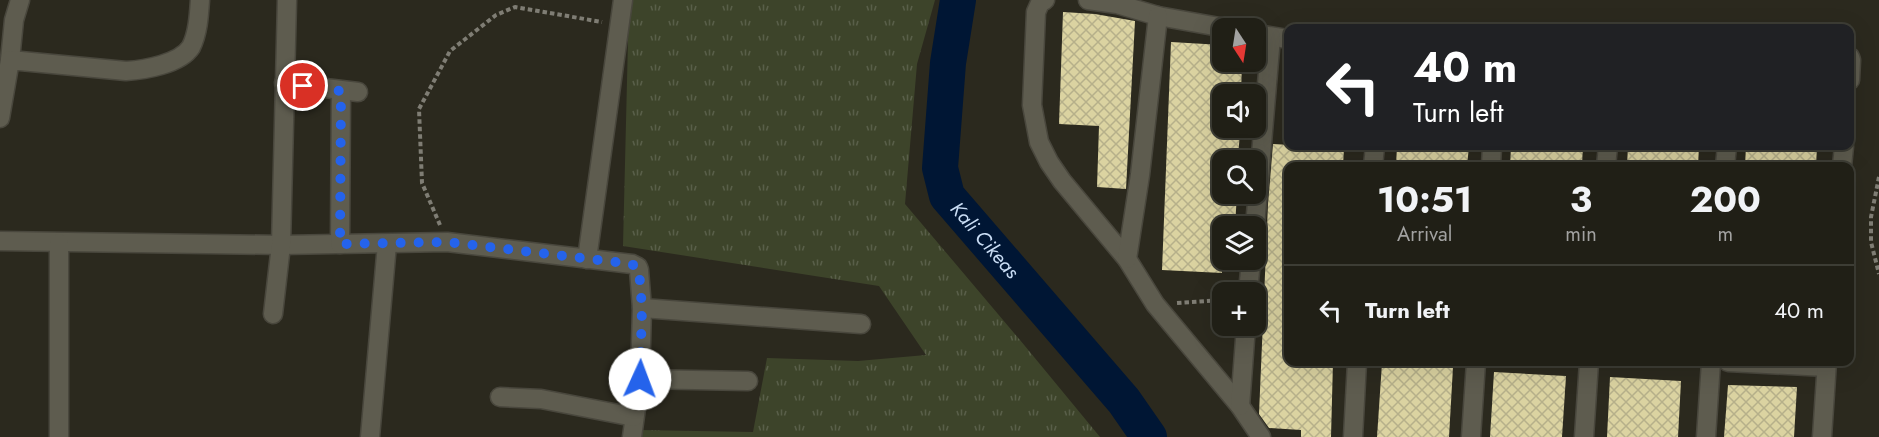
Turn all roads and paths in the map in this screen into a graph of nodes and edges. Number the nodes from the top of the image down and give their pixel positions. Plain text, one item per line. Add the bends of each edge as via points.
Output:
1 (20, 0) edge
2 (200, 0) edge
3 (287, 0) edge
4 (623, 0) edge
5 (1044, 0) edge
6 (1088, 0) edge
7 (1158, 16) junction
8 (620, 24) junction
9 (1212, 26) edge
10 (1272, 36) edge
11 (10, 60) junction
12 (284, 83) junction
13 (0, 117) edge
14 (1879, 177) edge
15 (1256, 216) edge
16 (0, 241) edge
17 (447, 242) junction
18 (59, 243) junction
19 (340, 244) junction
20 (387, 244) junction
21 (281, 245) junction
22 (587, 258) junction
23 (1127, 259) junction
24 (1879, 274) edge
25 (1212, 301) edge
26 (1155, 304) junction
27 (642, 308) junction
28 (273, 314) dead end
29 (861, 324) dead end
30 (1245, 336) edge
31 (1357, 366) edge
32 (1476, 366) edge
33 (1589, 366) edge
34 (1711, 366) edge
35 (1826, 366) edge
36 (640, 379) junction
37 (748, 381) dead end
38 (500, 397) dead end
39 (1240, 406) junction
40 (634, 417) junction
41 (59, 437) edge
42 (370, 437) edge
43 (632, 437) edge
44 (1261, 437) edge
45 (1353, 437) edge
46 (1471, 437) edge
47 (1584, 437) edge
48 (1706, 437) edge
49 (1822, 437) edge

1 - 11 street
2 - 11 street via 190,49 145,70
3 - 12 street
4 - 8 street
5 - 23 street via 1036,12 1032,105 1040,142 1062,181
6 - 7 street via 1117,3
7 - 9 street
7 - 23 street
8 - 17 path via 515,7 496,15 450,51 419,109 422,183
8 - 22 street
10 - 15 street
11 - 13 street
12 - 19 street via 350,91
12 - 21 street
14 - 24 path via 1871,217 1871,242
16 - 18 street
17 - 20 street
17 - 22 street
18 - 21 street
18 - 41 street
19 - 20 street
19 - 21 street
20 - 42 street
21 - 28 street
22 - 27 street via 638,267
23 - 26 street
25 - 26 path
26 - 39 street
27 - 29 street
27 - 36 street
30 - 39 street
31 - 45 street
32 - 46 street
33 - 47 street
34 - 48 street
35 - 49 street
36 - 37 street
36 - 40 street
38 - 40 street via 540,399
39 - 44 street
40 - 43 street

